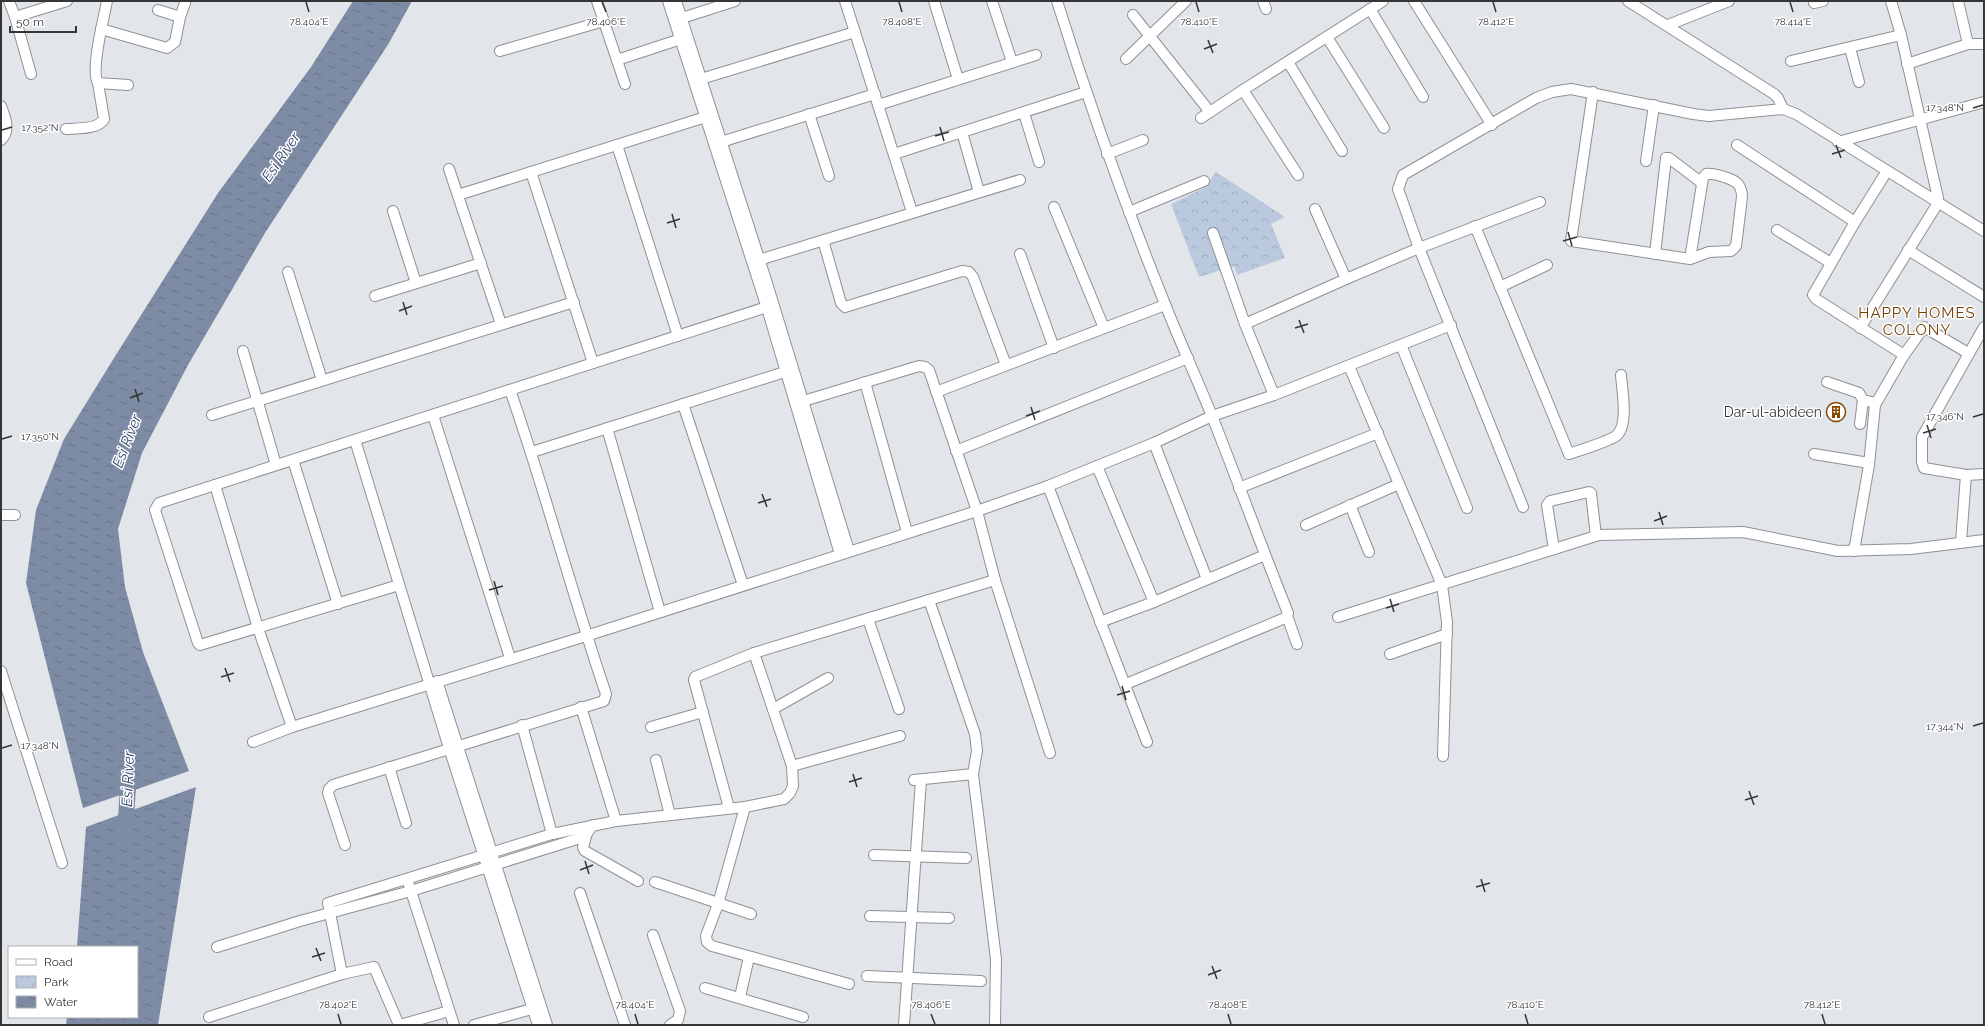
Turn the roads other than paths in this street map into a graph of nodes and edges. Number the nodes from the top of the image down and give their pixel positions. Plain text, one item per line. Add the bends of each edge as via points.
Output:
1 (9, 1) edge
2 (67, 1) edge
3 (107, 1) edge
4 (598, 1) edge
5 (668, 1) edge
6 (676, 1) edge
7 (735, 1) edge
8 (845, 1) edge
9 (934, 1) edge
10 (992, 1) edge
11 (1057, 1) edge
12 (1186, 1) edge
13 (1383, 1) edge
14 (1414, 1) edge
15 (1628, 1) edge
16 (1729, 1) edge
17 (1891, 1) edge
18 (1958, 1) edge
19 (185, 3) dead end
20 (1370, 9) junction
21 (158, 10) dead end
22 (1133, 15) dead end
23 (14, 17) junction
24 (180, 17) junction
25 (682, 18) junction
26 (604, 21) junction
27 (1668, 25) junction
28 (101, 30) junction
29 (855, 32) junction
30 (1901, 35) junction
31 (1150, 36) junction
32 (1327, 37) junction
33 (681, 39) junction
34 (1968, 44) junction
35 (1984, 44) edge
36 (1850, 48) junction
37 (500, 51) dead end
38 (1036, 55) dead end
39 (1126, 59) dead end
40 (617, 60) junction
41 (1791, 61) dead end
42 (1012, 62) junction
43 (1288, 62) junction
44 (1907, 64) junction
45 (31, 74) dead end
46 (702, 79) junction
47 (958, 79) junction
48 (1859, 82) dead end
49 (98, 83) junction
50 (625, 84) dead end
51 (128, 85) dead end
52 (1243, 90) junction
53 (1086, 92) junction
54 (1594, 92) junction
55 (875, 94) junction
56 (1423, 97) dead end
57 (1984, 102) edge
58 (878, 105) junction
59 (1654, 105) junction
60 (1, 106) edge
61 (1783, 108) junction
62 (1210, 112) junction
63 (1024, 113) junction
64 (810, 114) junction
65 (709, 116) junction
66 (1201, 118) dead end
67 (1920, 120) junction
68 (1492, 125) junction
69 (1384, 128) dead end
70 (66, 129) dead end
71 (962, 132) junction
72 (1, 140) edge
73 (1143, 140) dead end
74 (721, 142) junction
75 (1838, 142) junction
76 (617, 145) junction
77 (1737, 145) dead end
78 (1342, 151) dead end
79 (894, 154) junction
80 (1108, 154) junction
81 (1646, 161) dead end
82 (1039, 162) dead end
83 (449, 169) dead end
84 (531, 172) junction
85 (1888, 172) junction
86 (1298, 175) dead end
87 (829, 176) dead end
88 (1020, 180) dead end
89 (1204, 180) dead end
90 (1702, 183) junction
91 (979, 192) junction
92 (458, 196) junction
93 (1540, 202) dead end
94 (1938, 203) junction
95 (1054, 207) dead end
96 (1315, 209) dead end
97 (393, 211) dead end
98 (912, 212) junction
99 (1129, 212) junction
100 (1855, 222) junction
101 (1475, 226) junction
102 (1777, 230) dead end
103 (1984, 231) edge
104 (1213, 234) dead end
105 (823, 240) junction
106 (1419, 248) junction
107 (1908, 250) junction
108 (1020, 254) dead end
109 (1655, 254) junction
110 (1690, 259) junction
111 (759, 260) junction
112 (482, 263) junction
113 (1831, 263) junction
114 (1546, 265) dead end
115 (288, 272) dead end
116 (1346, 279) junction
117 (416, 283) junction
118 (1500, 287) junction
119 (375, 296) dead end
120 (1984, 297) edge
121 (574, 302) junction
122 (1165, 305) junction
123 (770, 307) junction
124 (502, 324) junction
125 (1245, 324) junction
126 (1451, 325) junction
127 (1984, 327) edge
128 (1104, 328) junction
129 (1860, 328) junction
130 (678, 336) junction
131 (1980, 344) edge
132 (1400, 345) junction
133 (1054, 348) junction
134 (243, 351) dead end
135 (1968, 353) junction
136 (1904, 355) junction
137 (1188, 358) junction
138 (593, 363) junction
139 (1006, 365) junction
140 (1349, 366) junction
141 (789, 371) junction
142 (1621, 375) dead end
143 (322, 380) junction
144 (865, 382) junction
145 (1827, 382) dead end
146 (510, 390) junction
147 (936, 392) junction
148 (1274, 395) junction
149 (258, 400) junction
150 (1863, 400) junction
151 (799, 402) junction
152 (1876, 403) junction
153 (683, 404) junction
154 (212, 415) dead end
155 (433, 415) junction
156 (1212, 416) junction
157 (1860, 424) dead end
158 (607, 428) junction
159 (1378, 433) junction
160 (355, 440) junction
161 (1154, 443) junction
162 (956, 451) junction
163 (532, 452) junction
164 (1814, 454) dead end
165 (293, 460) junction
166 (1869, 463) junction
167 (276, 465) junction
168 (1097, 466) junction
169 (1984, 474) edge
170 (1966, 475) junction
171 (1399, 484) junction
172 (215, 485) junction
173 (1048, 486) junction
174 (1239, 488) junction
175 (1350, 505) junction
176 (1523, 507) dead end
177 (1467, 508) dead end
178 (977, 511) junction
179 (1, 514) edge
180 (15, 515) dead end
181 (1306, 525) dead end
182 (907, 532) junction
183 (1588, 536) junction
184 (1984, 540) edge
185 (1961, 542) junction
186 (1554, 549) junction
187 (1854, 551) junction
188 (844, 552) junction
189 (1369, 552) dead end
190 (1264, 555) junction
191 (1207, 579) junction
192 (995, 580) junction
193 (399, 585) junction
194 (743, 585) junction
195 (1442, 585) junction
196 (929, 600) junction
197 (1154, 602) junction
198 (338, 604) junction
199 (660, 612) junction
200 (1287, 616) junction
201 (1338, 617) dead end
202 (868, 619) junction
203 (1100, 622) junction
204 (258, 628) junction
205 (1447, 634) junction
206 (586, 636) junction
207 (1297, 644) dead end
208 (754, 653) junction
209 (1390, 654) dead end
210 (510, 658) junction
211 (2, 675) edge
212 (828, 678) dead end
213 (433, 682) junction
214 (1126, 684) junction
215 (580, 707) junction
216 (772, 708) junction
217 (899, 709) dead end
218 (703, 712) junction
219 (522, 725) junction
220 (292, 727) junction
221 (651, 727) dead end
222 (900, 736) dead end
223 (253, 742) dead end
224 (1147, 742) dead end
225 (453, 746) junction
226 (1050, 753) dead end
227 (1443, 756) dead end
228 (656, 760) dead end
229 (792, 766) junction
230 (389, 767) junction
231 (973, 774) junction
232 (745, 807) junction
233 (729, 808) junction
234 (670, 815) junction
235 (616, 821) junction
236 (406, 823) dead end
237 (590, 829) junction
238 (552, 834) junction
239 (345, 845) dead end
240 (487, 854) junction
241 (874, 855) dead end
242 (915, 856) junction
243 (966, 858) dead end
244 (62, 863) dead end
245 (491, 865) junction
246 (407, 879) junction
247 (638, 881) dead end
248 (655, 882) dead end
249 (411, 891) junction
250 (580, 893) dead end
251 (718, 904) junction
252 (329, 914) junction
253 (751, 914) dead end
254 (870, 916) dead end
255 (911, 918) junction
256 (949, 918) dead end
257 (653, 935) dead end
258 (217, 947) dead end
259 (749, 957) junction
260 (342, 974) junction
261 (867, 976) dead end
262 (907, 978) junction
263 (981, 981) dead end
264 (849, 984) dead end
265 (705, 988) dead end
266 (740, 997) junction
267 (536, 1007) junction
268 (449, 1011) junction
269 (209, 1017) dead end
270 (803, 1017) dead end
271 (400, 1025) edge
272 (454, 1025) edge
273 (474, 1025) edge
274 (538, 1025) edge
275 (547, 1025) edge
276 (625, 1025) edge
277 (670, 1025) edge
278 (904, 1025) edge
279 (995, 1025) edge

1 - 23 street
2 - 23 street
3 - 28 street
4 - 26 street
5 - 33 street
6 - 25 street
7 - 25 street
8 - 29 street
9 - 47 street
10 - 42 street
11 - 53 street
12 - 31 street
13 - 20 street
14 - 68 street
15 - 27 street
16 - 27 street
17 - 30 street
18 - 34 street
19 - 24 street
20 - 32 street
20 - 56 street
21 - 24 street
22 - 31 street
23 - 45 street
24 - 28 street via 175,42 167,48
25 - 46 street
26 - 37 street
26 - 40 street
27 - 61 street via 1774,94
28 - 49 street via 95,73
29 - 46 street
29 - 55 street
30 - 36 street
30 - 44 street
31 - 39 street
31 - 62 street
32 - 43 street
32 - 69 street
33 - 40 street
33 - 65 street
34 - 35 street
34 - 44 street
36 - 41 street
36 - 48 street
38 - 42 street
40 - 50 street
42 - 47 street
43 - 52 street
43 - 78 street
44 - 67 street
46 - 65 street
47 - 58 street
49 - 51 street
49 - 70 street via 104,119 102,124
52 - 62 street
52 - 86 street
53 - 63 street
53 - 80 street
54 - 59 street
54 - 68 street via 1570,89 1552,92 1536,98
54 - 109 street via 1571,241
55 - 58 street
55 - 64 street
57 - 67 street
58 - 79 street
59 - 61 street via 1709,116
59 - 81 street
60 - 72 street via 7,130
61 - 75 street
62 - 66 street
63 - 71 street
63 - 82 street
64 - 74 street
64 - 87 street
65 - 74 street
65 - 76 street
65 - 123 street
67 - 75 street
67 - 94 street
68 - 106 street via 1403,175 1399,181 1398,189
71 - 79 street
71 - 91 street
73 - 80 street
74 - 111 street
75 - 85 street
76 - 84 street
76 - 130 street
77 - 100 street
79 - 98 street
80 - 99 street
83 - 92 street
84 - 92 street
84 - 121 street
85 - 94 street
85 - 100 street
88 - 91 street
89 - 99 street
90 - 109 street via 1666,158
90 - 110 street
90 - 110 street via 1706,174 1710,174 1734,182 1741,189 1736,246 1730,251 1709,252
91 - 98 street
92 - 112 street
93 - 101 street
94 - 103 street
94 - 107 street
95 - 128 street
96 - 116 street
97 - 117 street
98 - 105 street
99 - 122 street
100 - 113 street
101 - 106 street
101 - 118 street
102 - 113 street
104 - 125 street
105 - 111 street
105 - 139 street via 841,303 845,307 962,271 969,272
106 - 116 street
106 - 126 street
107 - 120 street
107 - 129 street
108 - 133 street
109 - 110 street
111 - 123 street
112 - 117 street
112 - 124 street
113 - 129 street via 1813,295
114 - 118 street
115 - 143 street
116 - 125 street
117 - 119 street
118 - 142 street via 1569,454 1616,436 1622,429 1624,418
121 - 124 street
121 - 138 street
122 - 128 street
122 - 137 street
123 - 130 street
123 - 141 street
124 - 143 street
125 - 148 street
126 - 132 street
126 - 176 street
127 - 131 street
128 - 133 street
129 - 136 street
130 - 138 street
131 - 135 street
132 - 140 street
132 - 177 street
133 - 139 street
134 - 149 street
135 - 136 street via 1924,327
135 - 170 street via 1922,437 1924,468
136 - 152 street
137 - 156 street
137 - 162 street
138 - 146 street
139 - 147 street
140 - 148 street
140 - 159 street
141 - 151 street
141 - 153 street
143 - 149 street
144 - 147 street via 919,366 929,370
144 - 151 street
144 - 182 street
145 - 150 street via 1859,393
146 - 155 street
146 - 163 street
147 - 162 street
148 - 156 street
149 - 154 street
149 - 167 street
150 - 152 street
150 - 157 street
151 - 188 street
152 - 166 street
153 - 158 street
153 - 194 street
155 - 160 street
155 - 210 street
156 - 161 street
156 - 174 street
158 - 163 street
158 - 199 street
159 - 171 street
159 - 174 street
160 - 165 street
160 - 193 street
161 - 168 street
161 - 191 street
162 - 178 street
163 - 206 street
164 - 166 street
165 - 167 street
165 - 198 street
166 - 187 street
167 - 172 street
168 - 173 street
168 - 197 street
169 - 170 street
170 - 185 street
171 - 175 street
171 - 195 street
172 - 204 street
172 - 204 street via 159,503 155,510 198,643 204,645
173 - 178 street
173 - 203 street
174 - 190 street
175 - 181 street
175 - 189 street
178 - 182 street
178 - 192 street
179 - 180 street
182 - 188 street
183 - 186 street via 1564,542
183 - 186 street via 1591,493 1550,501 1547,505
183 - 187 street via 1743,532 1838,551
184 - 185 street
185 - 187 street
186 - 195 street
188 - 194 street
190 - 191 street
190 - 200 street
191 - 197 street
192 - 196 street
192 - 226 street
193 - 198 street
193 - 213 street
194 - 199 street
195 - 201 street
195 - 205 street via 1447,613
196 - 202 street
196 - 231 street via 975,734 977,751
197 - 203 street
198 - 204 street
199 - 206 street
200 - 207 street
200 - 214 street
202 - 208 street
202 - 217 street
203 - 214 street
204 - 220 street
205 - 209 street
205 - 227 street
206 - 210 street
206 - 215 street via 606,694 604,700
208 - 216 street
208 - 218 street via 695,677
210 - 213 street
211 - 244 street
212 - 216 street
213 - 220 street
213 - 225 street
214 - 224 street
215 - 219 street
215 - 235 street
216 - 229 street
218 - 221 street
218 - 233 street
219 - 225 street
219 - 238 street
220 - 223 street
222 - 229 street
225 - 230 street
225 - 240 street
228 - 234 street
229 - 232 street via 793,786 784,799
230 - 236 street
230 - 239 street via 333,785 329,789 328,793
231 - 242 street via 917,780
231 - 279 street via 996,959
232 - 233 street
232 - 251 street
233 - 234 street
234 - 235 street
235 - 237 street
237 - 238 street
237 - 245 street via 577,839
237 - 247 street via 583,847 585,851
238 - 240 street
240 - 245 street
240 - 246 street
241 - 242 street
242 - 243 street
242 - 255 street
245 - 249 street
245 - 267 street
246 - 249 street
246 - 252 street via 328,903
248 - 251 street
249 - 252 street
249 - 268 street
250 - 276 street
251 - 253 street
251 - 259 street via 710,920 706,936 708,942 712,946
252 - 258 street
252 - 260 street
254 - 255 street
255 - 256 street
255 - 262 street
257 - 277 street via 680,1011 678,1020
259 - 264 street
259 - 266 street
260 - 269 street
260 - 271 street via 374,967
261 - 262 street
262 - 263 street
262 - 278 street
265 - 266 street
266 - 270 street
267 - 273 street
267 - 274 street
267 - 275 street
268 - 271 street
268 - 272 street

